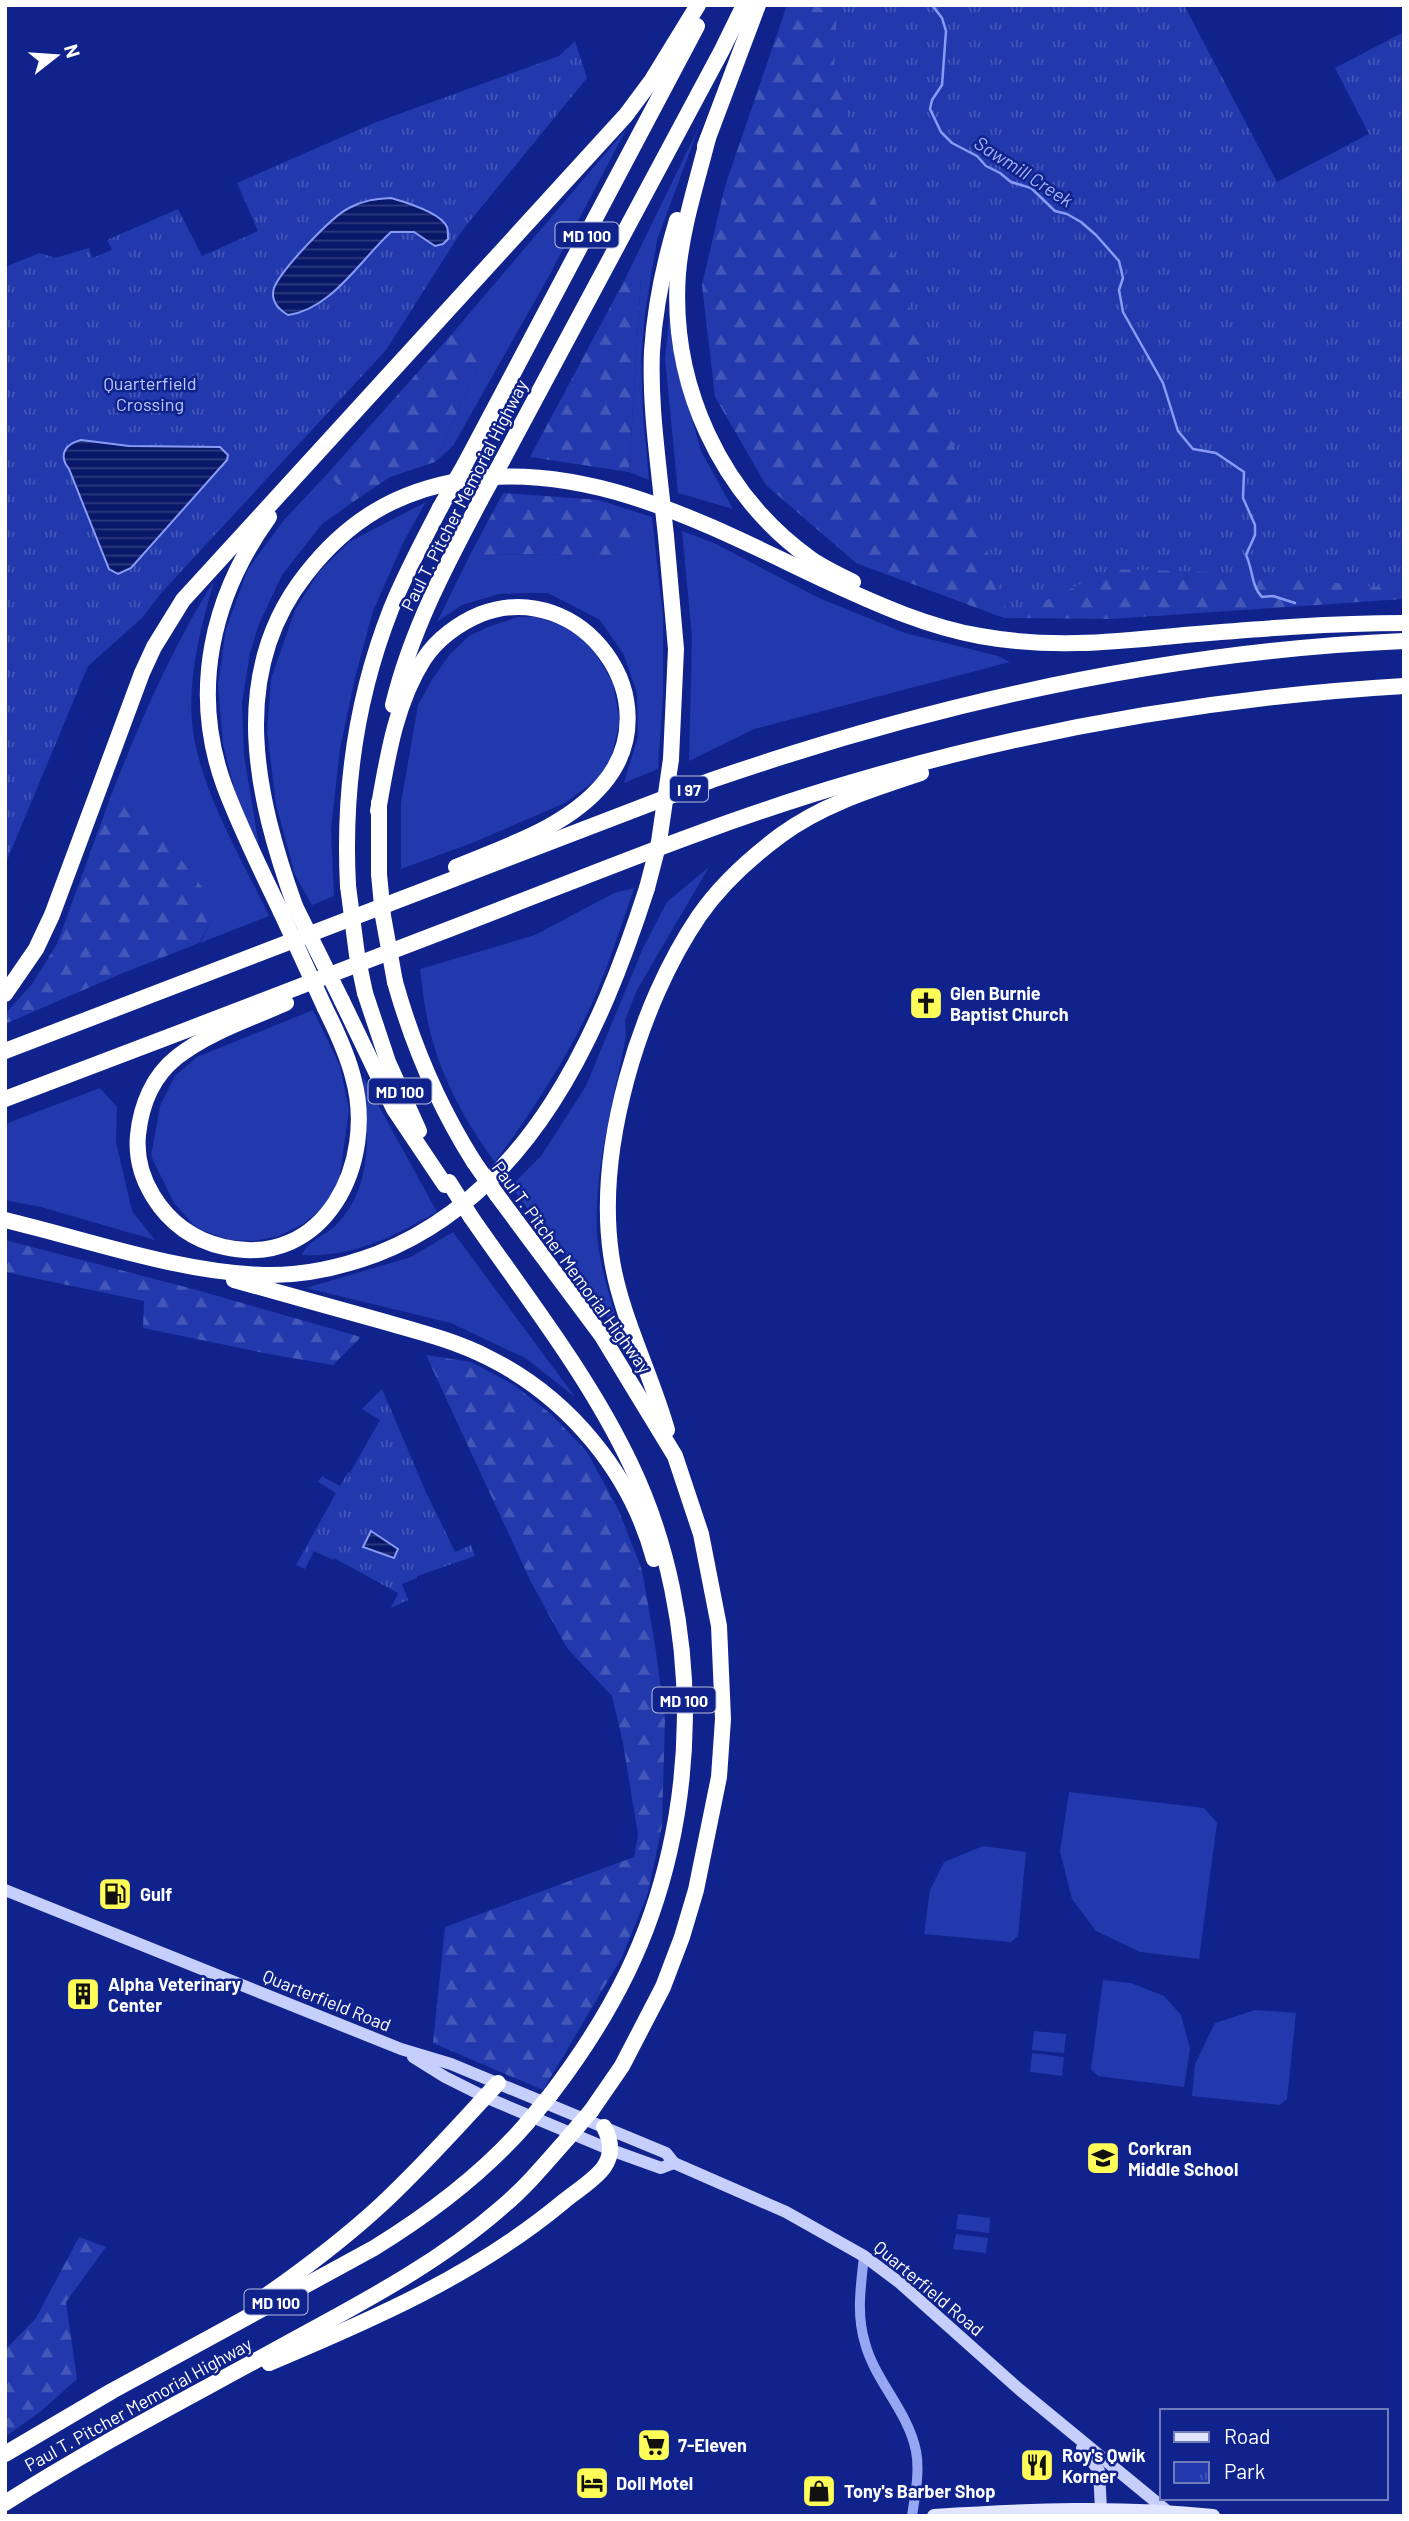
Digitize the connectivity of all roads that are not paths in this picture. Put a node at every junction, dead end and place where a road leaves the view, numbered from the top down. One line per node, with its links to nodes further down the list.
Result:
1 (698, 5): 6 (highway)
2 (707, 5): 19 (highway, Paul T. Pitcher Memorial Highway / MD 100, bridge)
3 (744, 5): 12 (highway, Paul T. Pitcher Memorial Highway / MD 100, bridge)
4 (758, 5): 5 (highway)
5 (708, 138): 8 (highway); 21 (highway, bridge)
6 (354, 416): 13 (highway); 16 (highway)
7 (1404, 623): 8 (highway)
8 (935, 626): 13 (highway)
9 (1404, 641): 15 (highway, I 97)
10 (1404, 686): 11 (highway)
11 (1032, 736): 14 (highway); 22 (highway)
12 (378, 811): 15 (highway); 22 (highway, Paul T. Pitcher Memorial Highway / MD 100, bridge)
13 (288, 909): 14 (highway, bridge); 19 (highway, bridge)
14 (474, 920): 18 (highway)
15 (212, 972): 17 (highway, I 97)
16 (5, 995)
17 (5, 1051)
18 (5, 1099)
19 (447, 1183): 23 (highway, Paul T. Pitcher Memorial Highway / MD 100, bridge)
20 (5, 1220): 21 (highway)
21 (161, 1259): 23 (highway)
22 (675, 1456): 33 (highway, Paul T. Pitcher Memorial Highway / MD 100, bridge)
23 (681, 1774): 32 (highway, Paul T. Pitcher Memorial Highway / MD 100, bridge)
24 (5, 1890): 25 (main road, Quarterfield Road)
25 (401, 2049): 26 (main road, Quarterfield Road); 27 (main road, Quarterfield Road)
26 (498, 2083): 27 (highway); 28 (main road, Quarterfield Road)
27 (485, 2097): 29 (main road, Quarterfield Road); 32 (highway)
28 (604, 2127): 29 (highway); 30 (main road, Quarterfield Road)
29 (611, 2150): 30 (main road, Quarterfield Road); 33 (highway)
30 (674, 2163): 31 (main road, Quarterfield Road)
31 (864, 2256): 34 (main road, Quarterfield Road); 39 (street)
32 (112, 2391): 35 (highway, Paul T. Pitcher Memorial Highway / MD 100)
33 (190, 2397): 36 (highway, Paul T. Pitcher Memorial Highway / MD 100)
34 (1069, 2431): 37 (main road, Quarterfield Road); 38 (main road, Quarterfield Road)
35 (5, 2454)
36 (5, 2503)
37 (1101, 2510): 38 (main road); 40 (main road)
38 (1167, 2511): 41 (main road)
39 (912, 2516)
40 (934, 2516)
41 (1213, 2516)

